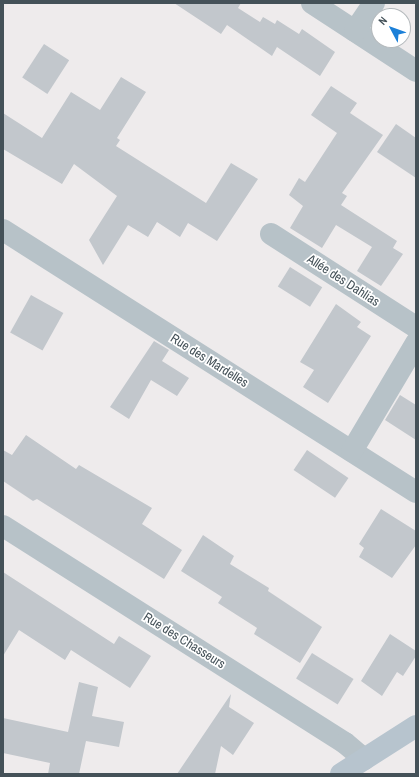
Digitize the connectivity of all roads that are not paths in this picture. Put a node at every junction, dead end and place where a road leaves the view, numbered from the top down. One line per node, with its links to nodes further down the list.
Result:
1 (312, 3): 3 (street)
2 (374, 3): 3 (street)
3 (355, 31): 4 (street)
4 (416, 71)
5 (3, 230): 9 (street, Rue des Mardelles)
6 (271, 234): 7 (street, Allée des Dahlias)
7 (416, 327)
8 (416, 343): 9 (street)
9 (352, 451): 10 (street, Rue des Mardelles)
10 (416, 492)
11 (3, 526): 13 (street, Rue des Chasseurs)
12 (416, 726): 13 (street)
13 (364, 759): 14 (street)
14 (341, 774)

